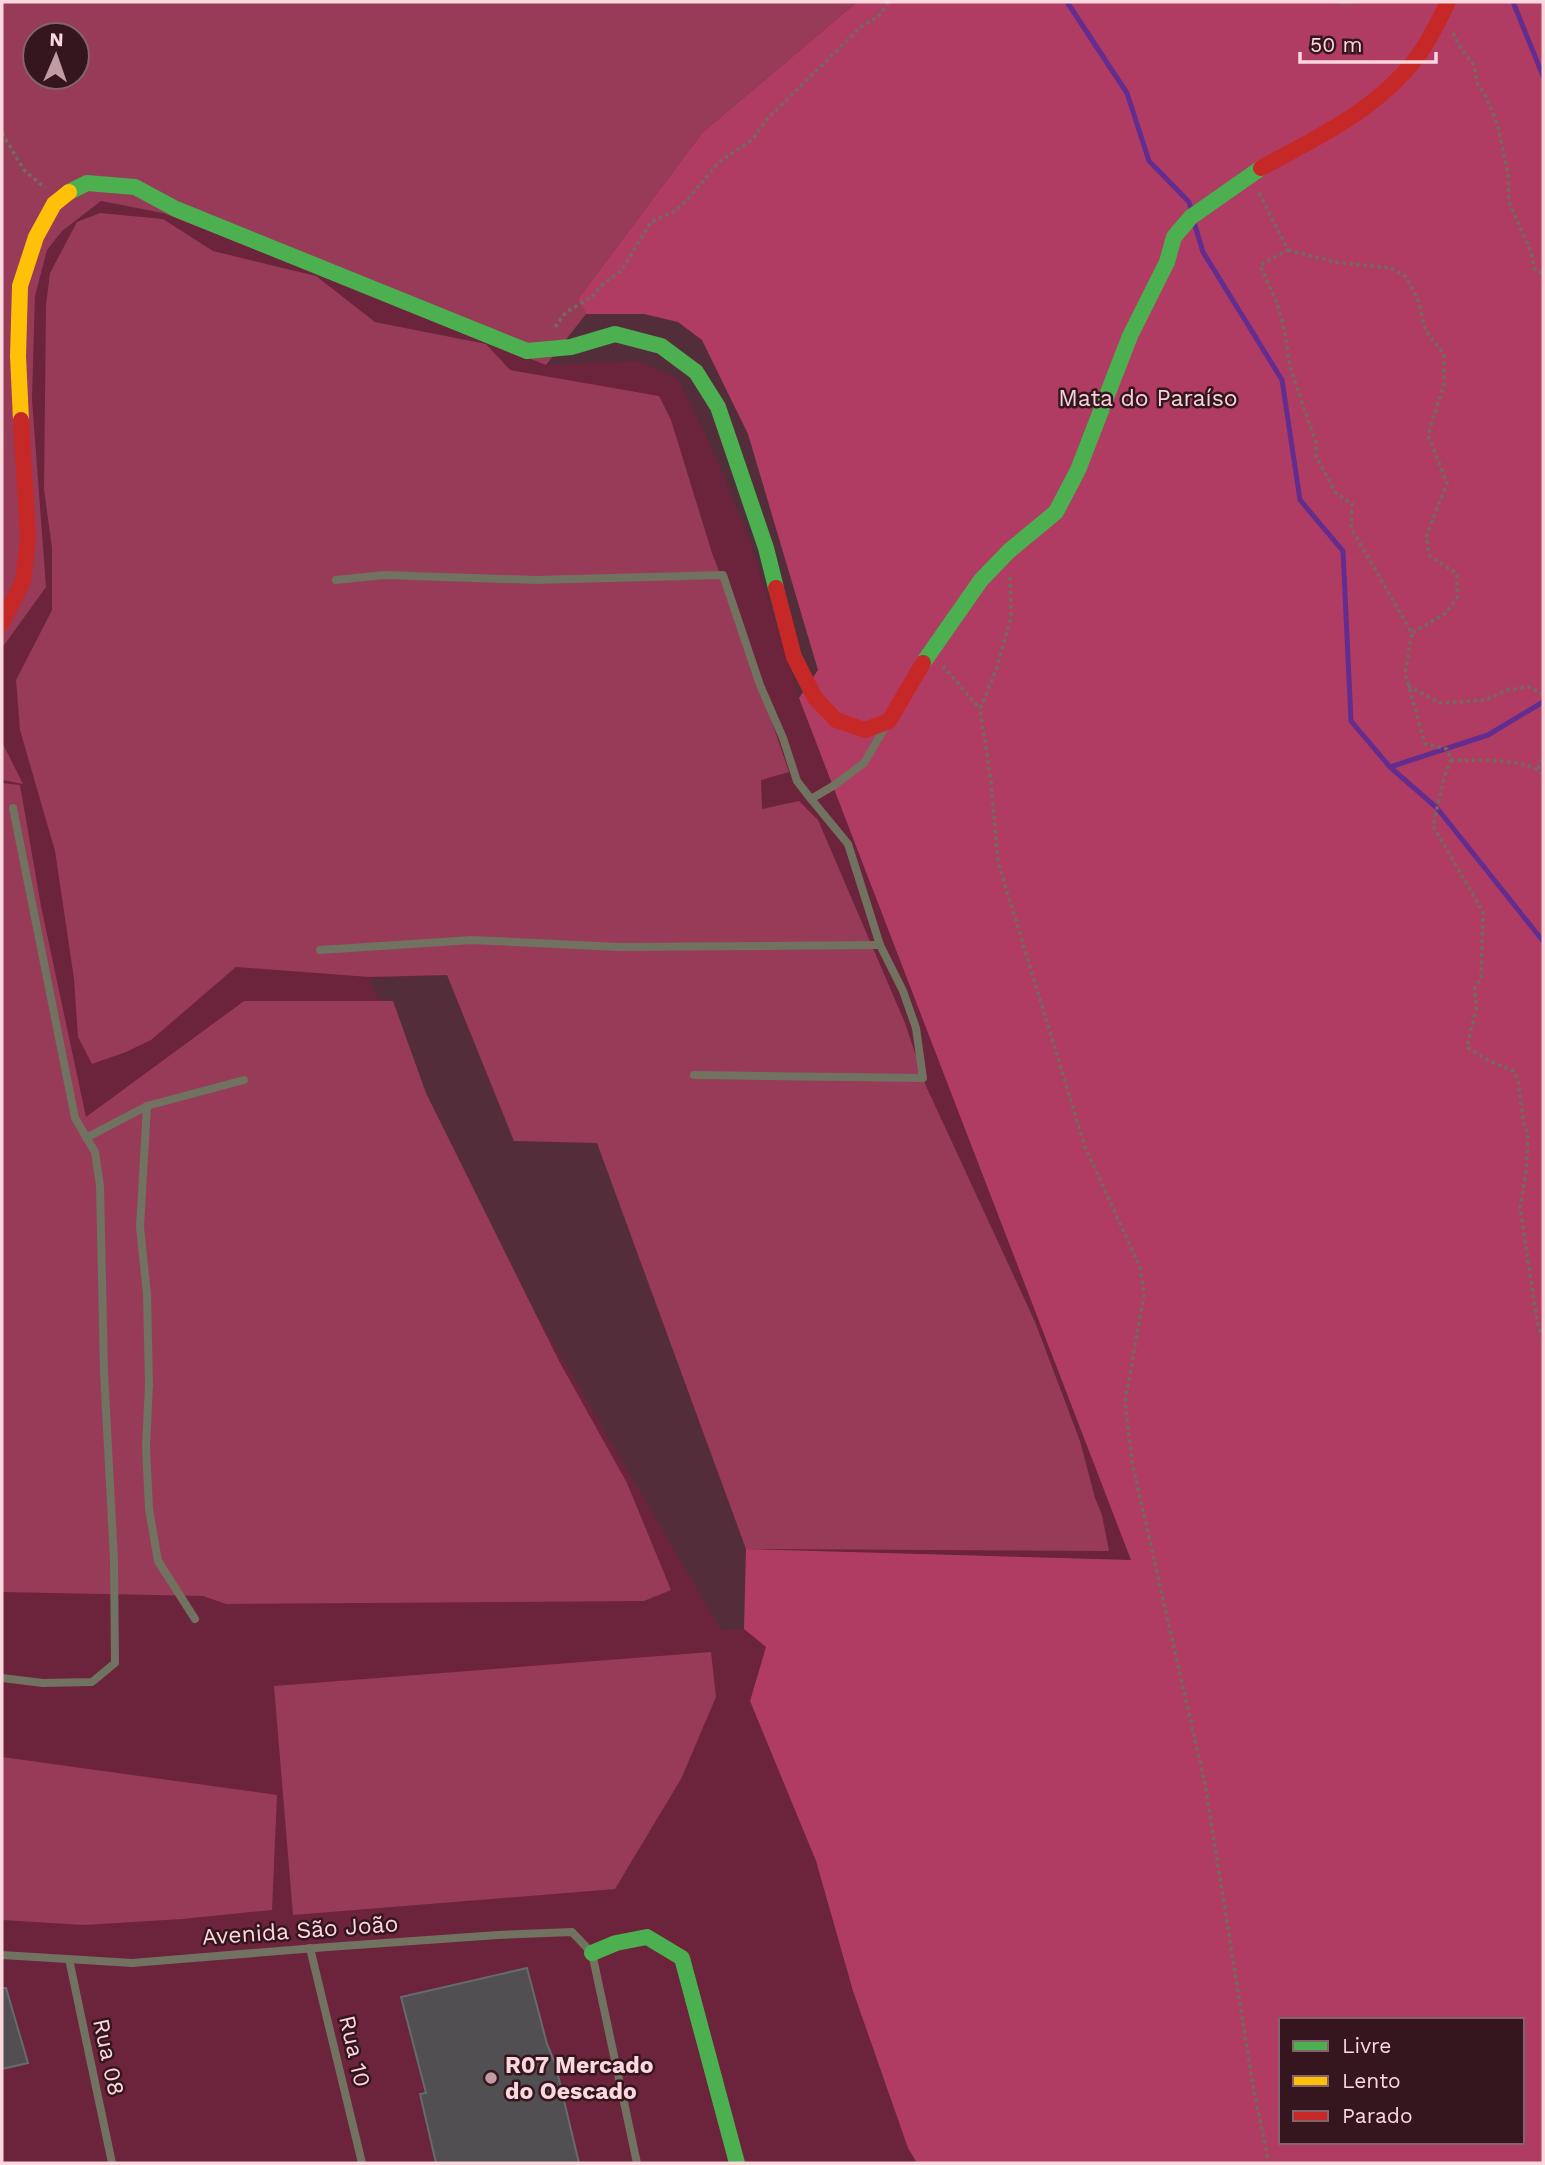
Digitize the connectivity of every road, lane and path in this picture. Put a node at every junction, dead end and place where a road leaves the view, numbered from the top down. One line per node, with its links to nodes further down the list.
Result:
1 (889, 2): 10 (path)
2 (1342, 2): 3 (path)
3 (1356, 2)
4 (1445, 8): 6 (street); 9 (path)
5 (2, 132): 7 (path)
6 (1250, 176): 8 (path); 11 (street)
7 (69, 191): 10 (street); 13 (street)
8 (1288, 250): 14 (path); 14 (path)
9 (1543, 274)
10 (547, 349): 19 (street)
11 (1009, 551): 15 (street); 18 (path)
12 (336, 580): 24 (lane)
13 (2, 623)
14 (1412, 633): 16 (path)
15 (930, 651): 18 (path); 19 (street)
16 (1408, 686): 17 (path); 21 (path)
17 (1543, 694)
18 (980, 709): 43 (path)
19 (889, 721): 24 (lane)
20 (1543, 756): 22 (path)
21 (1451, 760): 22 (path); 32 (path)
22 (1538, 769): 23 (path)
23 (1543, 774)
24 (810, 799): 26 (lane)
25 (13, 808): 31 (lane)
26 (880, 945): 27 (lane); 28 (lane)
27 (320, 950)
28 (694, 1075)
29 (244, 1080): 30 (lane)
30 (147, 1106): 31 (lane); 33 (lane)
31 (86, 1138): 34 (lane)
32 (1543, 1338)
33 (195, 1619)
34 (2, 1678)
35 (310, 1948): 36 (lane, Avenida São João); 38 (lane, Avenida São João); 40 (lane, Rua 10)
36 (592, 1953): 41 (lane); 42 (street)
37 (2, 1955): 38 (lane, Avenida São João)
38 (69, 1959): 39 (lane, Rua 08)
39 (112, 2163)
40 (362, 2163)
41 (637, 2163)
42 (737, 2163)
43 (1269, 2163)

